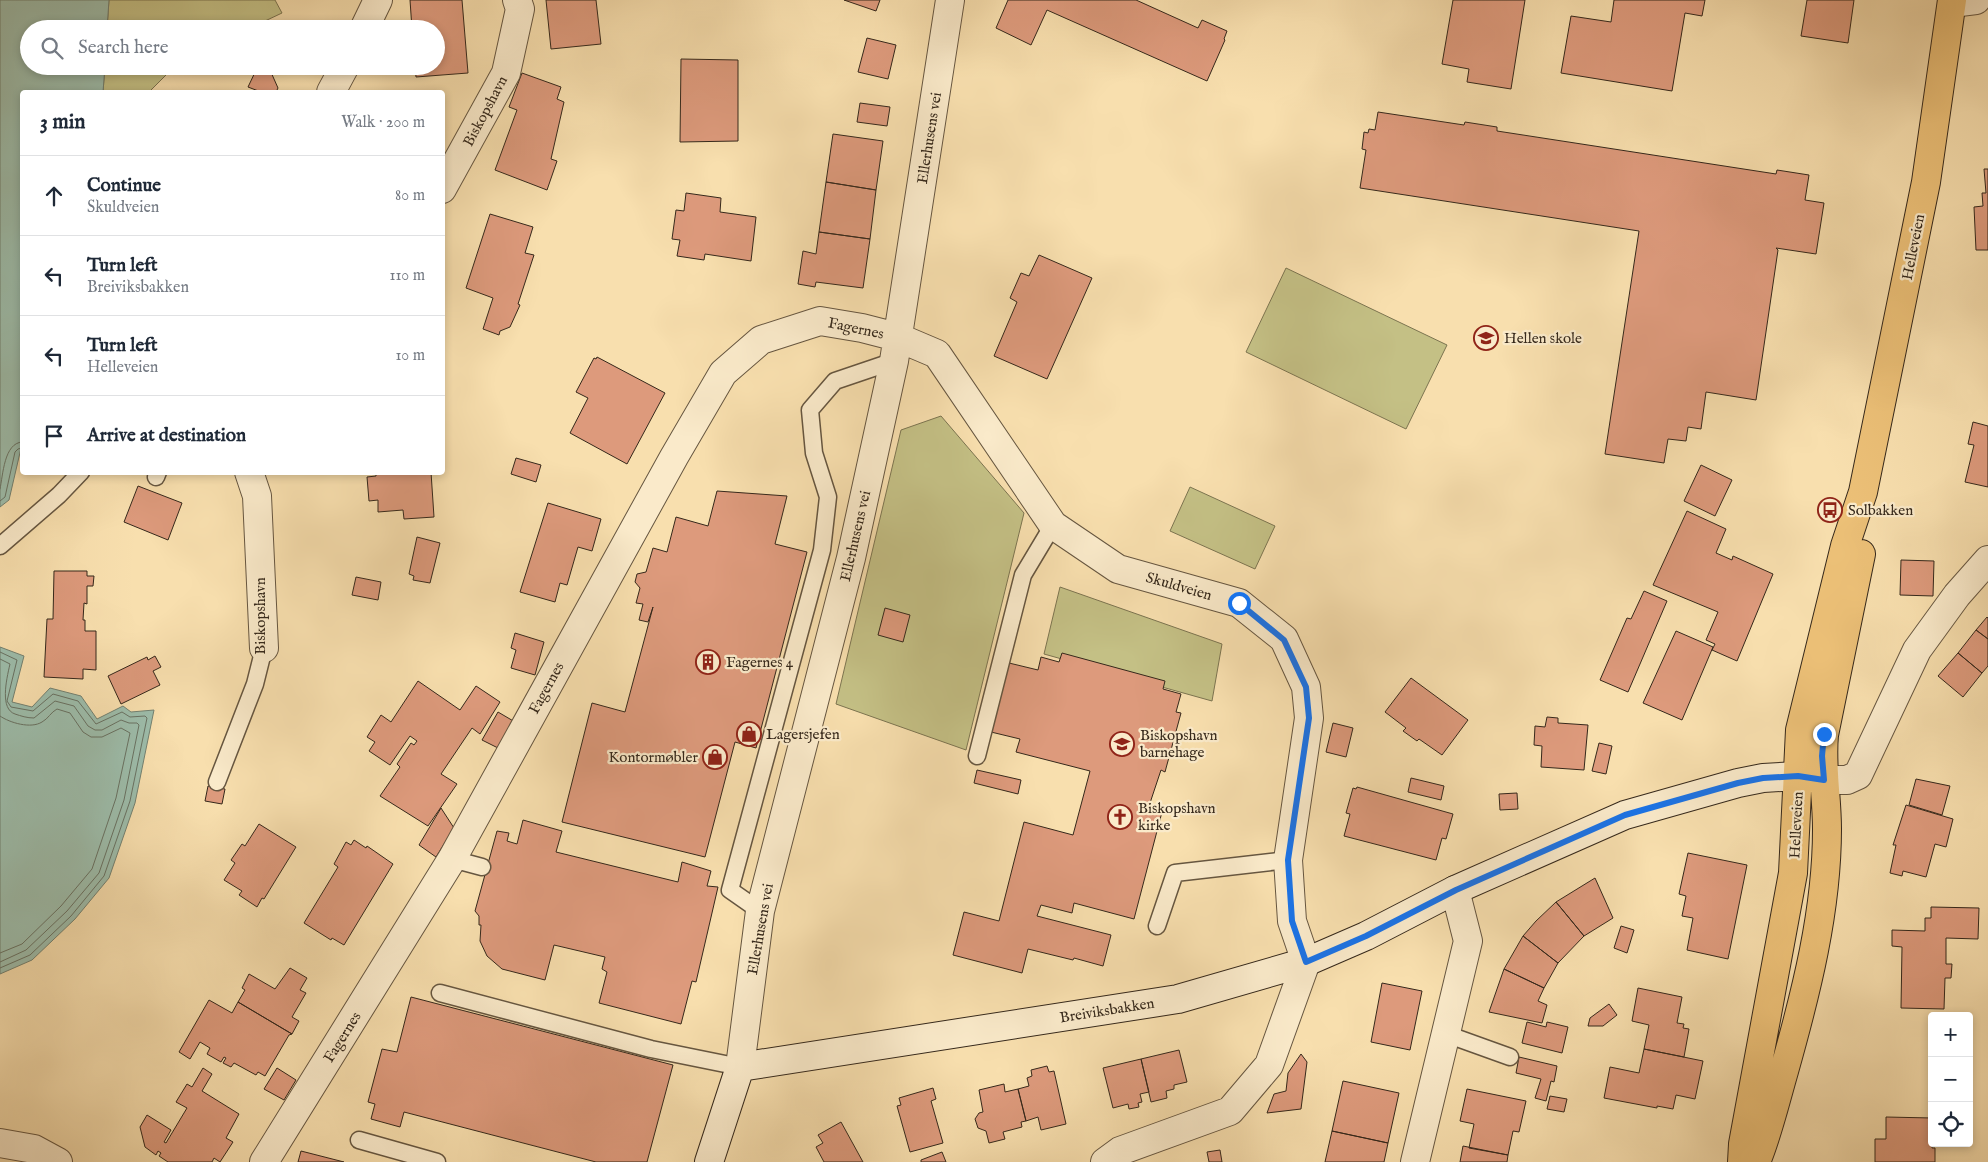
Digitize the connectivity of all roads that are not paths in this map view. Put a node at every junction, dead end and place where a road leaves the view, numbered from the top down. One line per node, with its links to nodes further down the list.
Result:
1 (378, 0): 5 (street)
2 (517, 0): 8 (street, Biskopshavn)
3 (950, 0): 9 (street, Ellerhusens vei)
4 (1960, 1): 17 (main road, Helleveien)
5 (368, 20)
6 (340, 75): 7 (street)
7 (332, 90)
8 (445, 184)
9 (895, 349): 12 (street, Skuldveien); 19 (street, Fagernes); 23 (street, Ellerhusens vei); 23 (lane)
10 (78, 475): 13 (lane)
11 (249, 475): 15 (street, Biskopshavn)
12 (1053, 525): 16 (lane); 20 (street, Skuldveien)
13 (0, 546)
14 (1988, 560): 17 (street)
15 (264, 648): 18 (lane, Biskopshavn)
16 (977, 756)
17 (1811, 778): 22 (street, Breiviksbakken); 38 (main road, Helleveien); 39 (main road, Helleveien)
18 (217, 782)
19 (452, 859): 21 (lane); 33 (street, Fagernes)
20 (1288, 860): 24 (lane); 25 (street, Skuldveien)
21 (482, 868)
22 (1456, 890): 25 (street, Breiviksbakken); 27 (street)
23 (760, 911): 29 (street, Ellerhusens vei)
24 (1157, 926)
25 (1306, 962): 29 (street, Breiviksbakken); 36 (street)
26 (440, 993): 29 (lane)
27 (1446, 1034): 28 (lane); 37 (street)
28 (1510, 1057)
29 (740, 1067): 35 (street, Ellerhusens vei)
30 (358, 1140): 34 (lane)
31 (0, 1143): 32 (street)
32 (58, 1162)
33 (264, 1162)
34 (437, 1162)
35 (709, 1162)
36 (1105, 1162)
37 (1415, 1162)
38 (1742, 1162)
39 (1756, 1162)

